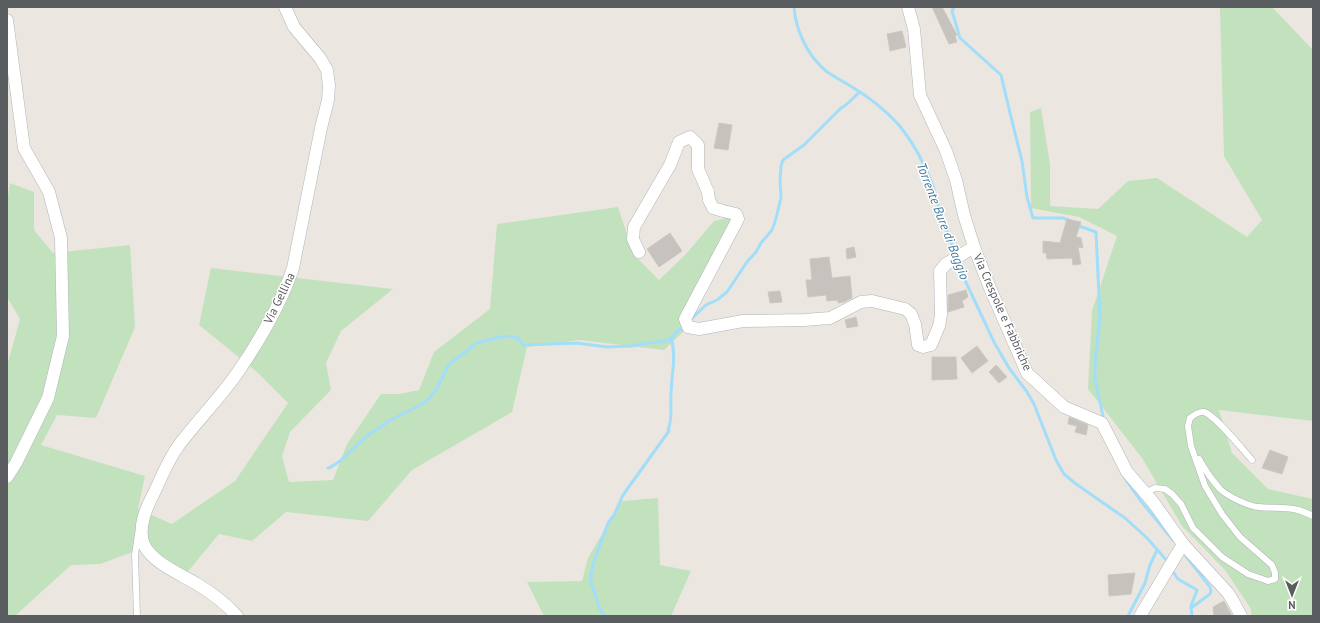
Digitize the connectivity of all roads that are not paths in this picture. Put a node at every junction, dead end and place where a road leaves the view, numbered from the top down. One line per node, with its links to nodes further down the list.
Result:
1 (285, 7): 11 (street, Via Gellina)
2 (908, 7): 4 (street, Via Crespole e Fabbriche)
3 (7, 20): 8 (street)
4 (971, 249): 5 (street); 9 (street, Via Crespole e Fabbriche)
5 (640, 252)
6 (1191, 446): 7 (lane); 9 (lane); 10 (lane)
7 (1252, 460)
8 (7, 477)
9 (1145, 493): 12 (street, Via Crespole e Fabbriche)
10 (1313, 516)
11 (142, 528): 13 (lane); 14 (street, Via Gellina)
12 (1180, 548): 15 (street); 16 (street, Via Crespole e Fabbriche)
13 (138, 616)
14 (237, 616)
15 (1140, 616)
16 (1241, 616)

